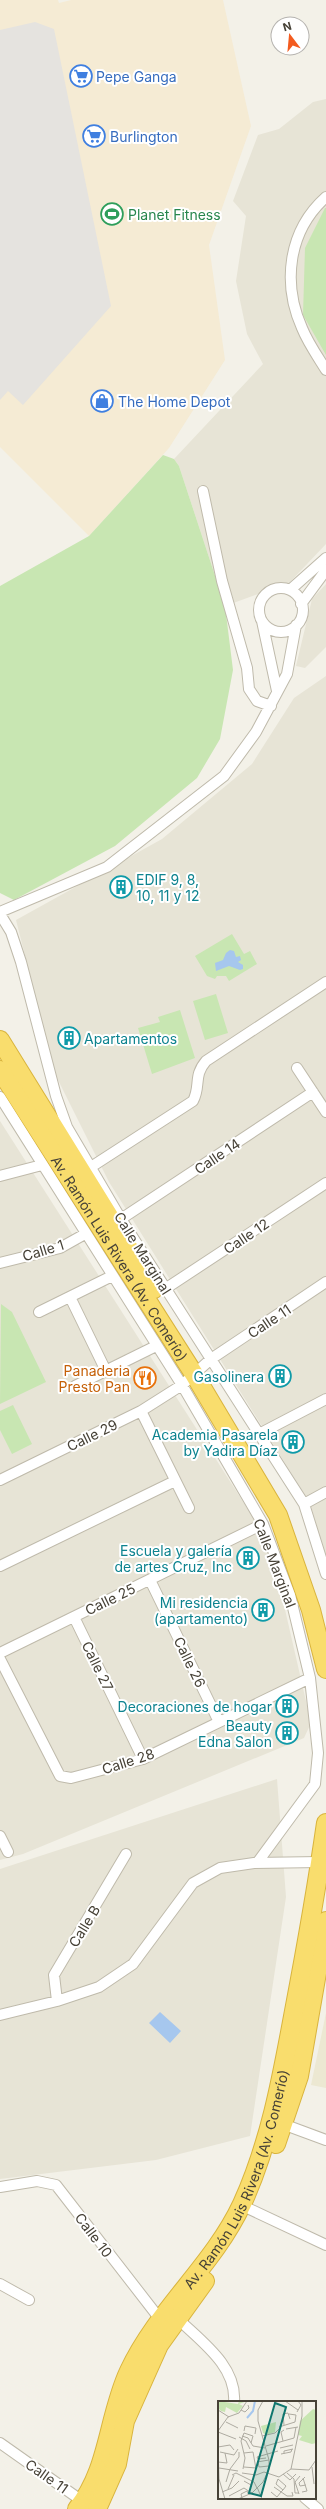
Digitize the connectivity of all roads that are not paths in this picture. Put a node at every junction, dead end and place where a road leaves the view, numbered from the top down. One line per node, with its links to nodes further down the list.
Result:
1 (326, 197): 2 (street)
2 (326, 370)
3 (203, 491): 11 (street)
4 (326, 558): 6 (street)
5 (326, 570): 7 (street)
6 (290, 590): 7 (street); 8 (street)
7 (301, 604): 9 (street)
8 (261, 620): 9 (street); 10 (street)
9 (296, 625): 10 (street)
10 (277, 691): 11 (street)
11 (271, 706): 12 (street)
12 (0, 913): 21 (street, Calle Marginal)
13 (326, 982): 21 (street)
14 (0, 1040): 34 (highway, Av. Ramón Luis Rivera (Av. Comerío))
15 (297, 1068): 17 (street)
16 (0, 1070): 34 (highway, Av. Ramón Luis Rivera (Av. Comerío))
17 (313, 1092): 19 (street); 24 (street, Calle 14)
18 (0, 1097): 20 (street, Calle Marginal)
19 (326, 1112)
20 (42, 1165): 22 (street); 25 (street, Calle Marginal)
21 (91, 1167): 24 (street, Calle Marginal)
22 (0, 1176)
23 (326, 1183): 29 (street, Calle 12)
24 (121, 1219): 29 (street, Calle Marginal)
25 (85, 1234): 26 (street, Calle 1); 27 (street, Calle Marginal)
26 (0, 1263)
27 (112, 1276): 30 (street); 32 (street, Calle Marginal)
28 (326, 1282): 34 (street, Calle 11)
29 (165, 1289): 34 (street, Calle Marginal)
30 (70, 1297): 31 (street); 33 (street)
31 (39, 1312)
32 (156, 1346): 33 (street); 34 (street, Calle Marginal)
33 (106, 1371): 35 (street)
34 (197, 1371): 37 (street, Calle 29); 38 (street, Calle Marginal); 44 (street, Calle Marginal); 49 (highway, Av. Ramón Luis Rivera (Av. Comerío)); 52 (highway, Av. Ramón Luis Rivera (Av. Comerío))
35 (75, 1386)
36 (326, 1399): 38 (street)
37 (141, 1411): 39 (street, Calle 29); 40 (street)
38 (259, 1434): 42 (street, Calle Marginal)
39 (0, 1480)
40 (176, 1481): 43 (street); 45 (street)
41 (326, 1492): 42 (street)
42 (304, 1504): 46 (street, Calle Marginal)
43 (189, 1508)
44 (263, 1524): 47 (street, Calle 25); 53 (street, Calle Marginal)
45 (0, 1566)
46 (326, 1574)
47 (150, 1580): 48 (street, Calle 25); 54 (street, Calle 26)
48 (74, 1617): 50 (street, Calle 25); 55 (street, Calle 27)
49 (326, 1617)
50 (0, 1653)
51 (0, 1659): 55 (street, Calle 28)
52 (326, 1669)
53 (310, 1678): 54 (street, Calle 28); 61 (street, Calle Marginal)
54 (219, 1722): 55 (street, Calle 28)
55 (143, 1759)
56 (326, 1823): 60 (highway, Av. Ramón Luis Rivera (Av. Comerío))
57 (0, 1836): 58 (street)
58 (8, 1852)
59 (126, 1854): 63 (street, Calle B)
60 (320, 1862): 61 (street); 65 (highway, Av. Ramón Luis Rivera (Av. Comerío))
61 (257, 1863): 63 (street)
62 (326, 1921): 65 (highway, Av. Ramón Luis Rivera (Av. Comerío))
63 (57, 2001): 64 (street)
64 (0, 2015)
65 (278, 2122): 66 (street); 68 (highway, Av. Ramón Luis Rivera (Av. Comerío))
66 (326, 2140)
67 (0, 2187): 72 (street, Calle 10)
68 (246, 2207): 69 (street); 72 (highway, Av. Ramón Luis Rivera (Av. Comerío))
69 (326, 2245)
70 (0, 2284): 71 (street)
71 (29, 2300)
72 (169, 2319): 73 (street, Calle 10); 76 (highway, Av. Ramón Luis Rivera (Av. Comerío))
73 (234, 2401)
74 (0, 2443): 76 (street, Calle 11)
75 (305, 2499): 77 (street)
76 (88, 2507)
77 (318, 2509)

